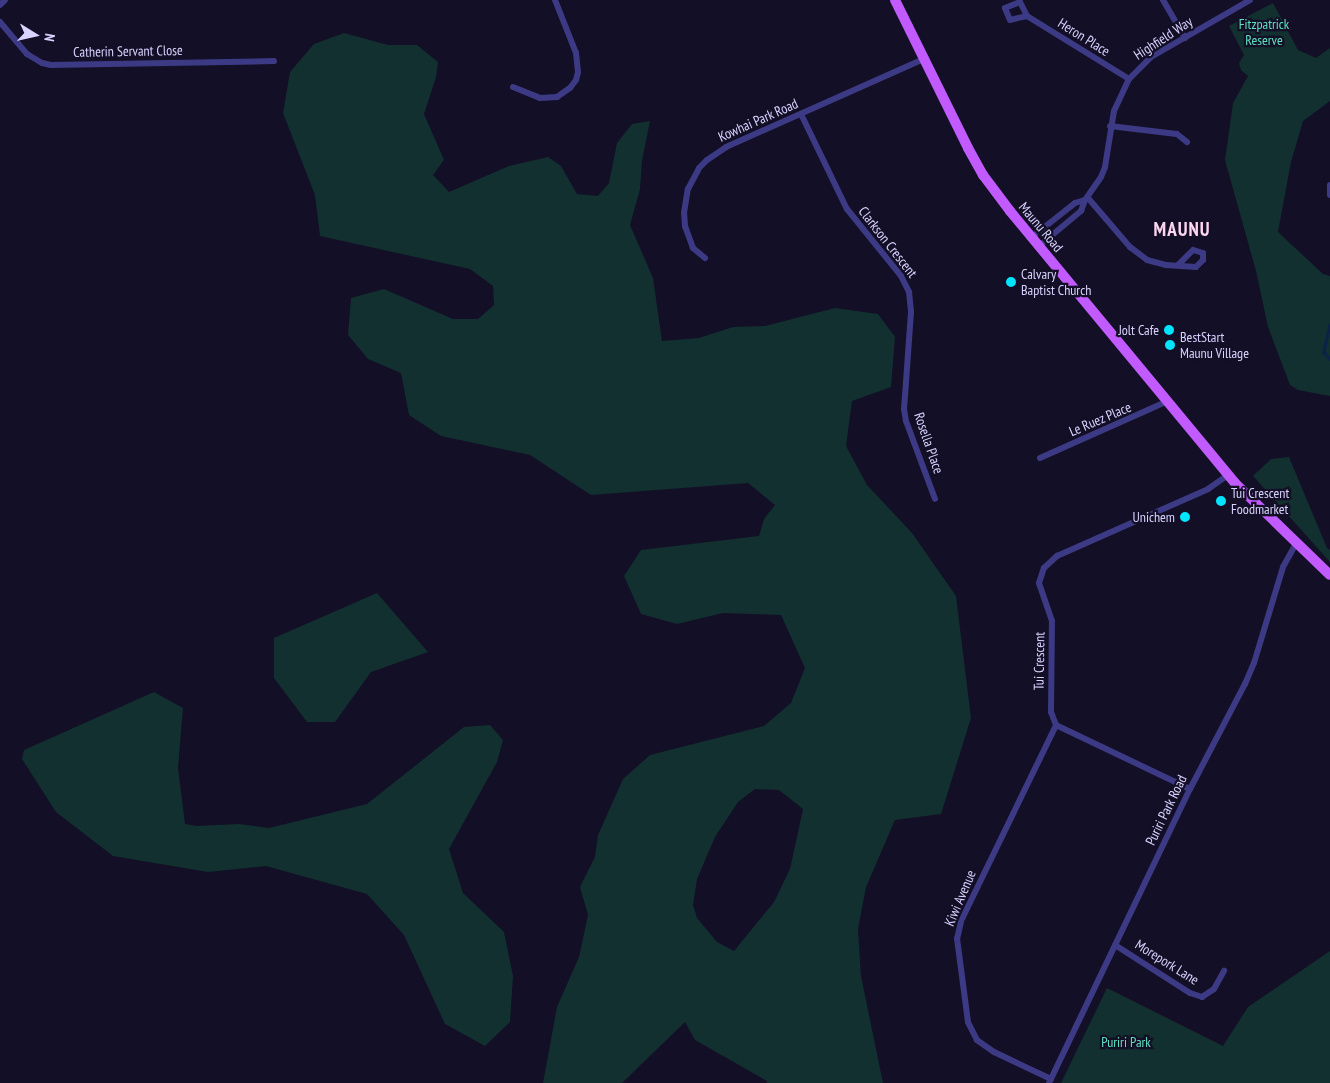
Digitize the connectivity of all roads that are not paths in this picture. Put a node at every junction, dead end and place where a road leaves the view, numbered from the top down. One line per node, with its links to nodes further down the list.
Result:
1 (5, 0): 6 (street)
2 (555, 0): 13 (street)
3 (895, 0): 10 (main road, Maunu Road)
4 (1164, 0): 9 (street)
5 (1250, 0): 9 (street, Highfield Way)
6 (0, 5)
7 (1027, 16): 12 (street, Heron Place)
8 (0, 22): 11 (street, Catherin Servant Close)
9 (1185, 38): 12 (street, Highfield Way)
10 (924, 59): 14 (street, Kowhai Park Road); 20 (main road, Maunu Road)
11 (274, 62)
12 (1129, 79): 15 (street, Highfield Way)
13 (513, 87)
14 (800, 114): 22 (street, Kowhai Park Road); 24 (street, Clarkson Crescent)
15 (1110, 126): 16 (street); 19 (street, Highfield Way)
16 (1187, 142)
17 (1330, 185): 18 (street)
18 (1330, 195)
19 (1086, 199): 20 (street); 21 (street, Highfield Way); 23 (street)
20 (1032, 237): 21 (main road, Maunu Road)
21 (1039, 246): 25 (main road, Maunu Road)
22 (705, 258)
23 (1178, 265)
24 (905, 395): 28 (street, Rosella Place)
25 (1168, 401): 26 (street, Le Ruez Place); 27 (main road, Maunu Road)
26 (1040, 458)
27 (1228, 475): 29 (main road, Maunu Road); 31 (street, Tui Crescent)
28 (935, 499)
29 (1296, 544): 30 (main road, Maunu Road); 32 (street, Puriri Park Road)
30 (1330, 575)
31 (1056, 725): 32 (street); 35 (street, Kiwi Avenue)
32 (1190, 789): 33 (street, Puriri Park Road)
33 (1115, 945): 34 (street, Morepork Lane); 35 (street, Puriri Park Road)
34 (1224, 971)
35 (1050, 1081)

